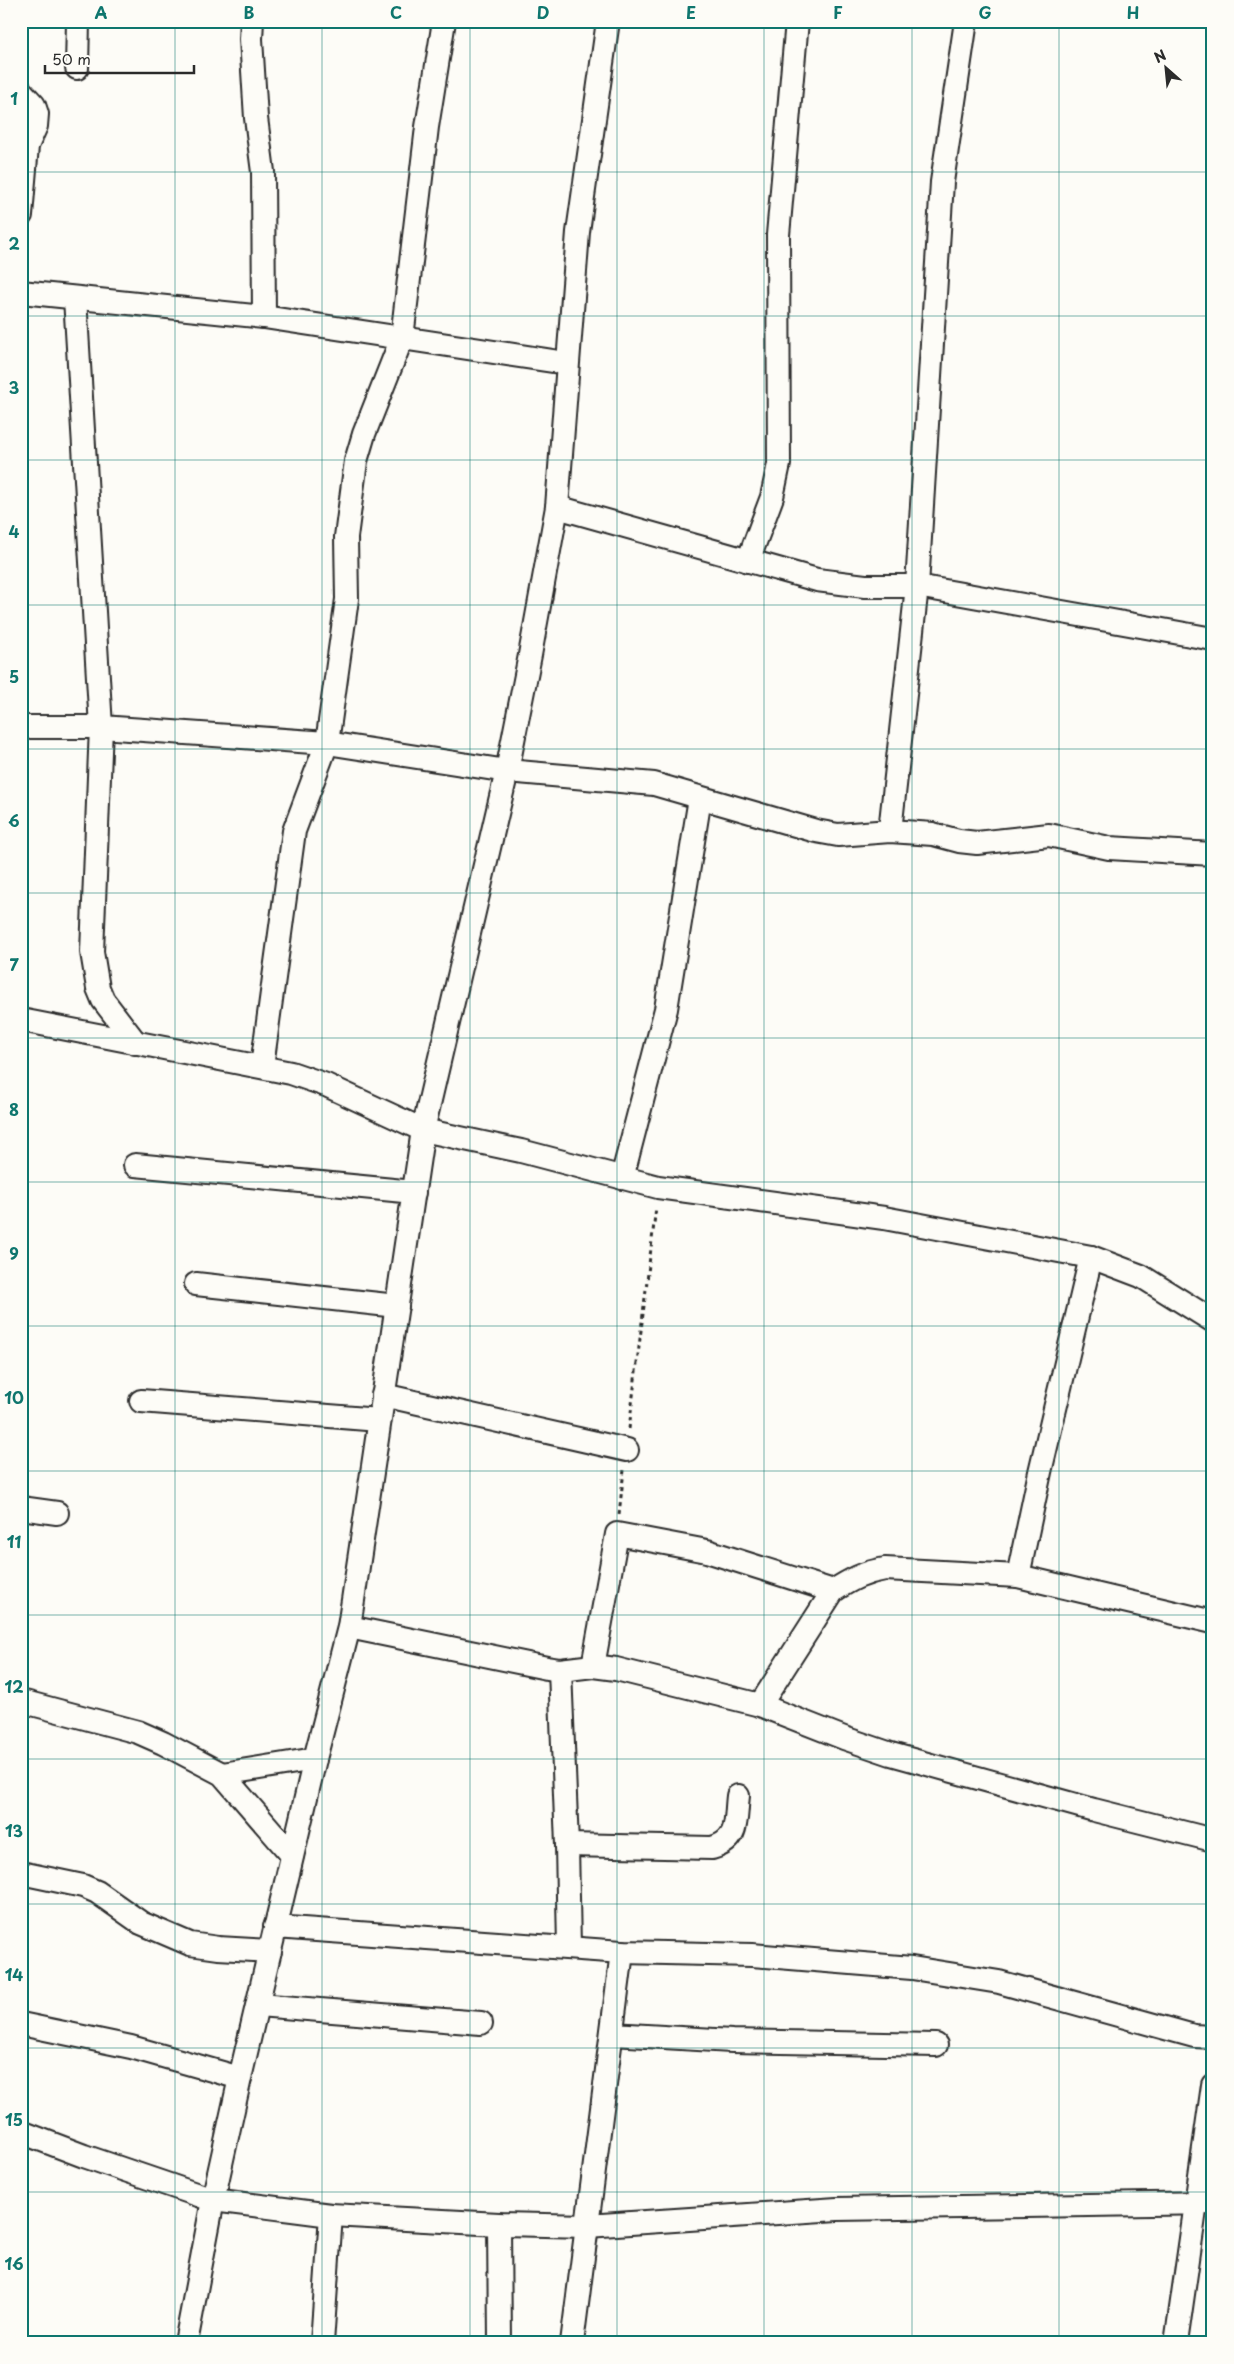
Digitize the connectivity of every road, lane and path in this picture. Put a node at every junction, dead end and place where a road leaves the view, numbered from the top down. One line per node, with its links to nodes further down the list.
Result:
1 (78, 21): 7 (street)
2 (252, 21): 12 (street)
3 (444, 21): 13 (street)
4 (608, 21): 14 (street)
5 (797, 21): 16 (street)
6 (966, 21): 17 (street)
7 (77, 68)
8 (21, 91): 9 (street)
9 (21, 215)
10 (21, 292): 11 (street)
11 (75, 298): 12 (street); 19 (street)
12 (264, 317): 13 (street)
13 (402, 338): 14 (street); 21 (street)
14 (566, 363): 15 (street)
15 (557, 507): 16 (street); 22 (street)
16 (748, 561): 17 (street)
17 (917, 586): 18 (street); 24 (street)
18 (1213, 639)
19 (101, 726): 20 (street); 21 (street); 27 (street)
20 (21, 727)
21 (326, 743): 22 (street); 28 (street)
22 (507, 770): 23 (street); 29 (street)
23 (700, 798): 24 (street); 31 (street)
24 (890, 831): 25 (street)
25 (1213, 854)
26 (21, 1020): 27 (street)
27 (136, 1043): 28 (street)
28 (262, 1066): 29 (street)
29 (423, 1130): 31 (street); 33 (street)
30 (135, 1165): 33 (street)
31 (622, 1178): 32 (street)
32 (658, 1186): 34 (street); 41 (path)
33 (414, 1192): 36 (street)
34 (1091, 1257): 37 (street); 45 (street)
35 (196, 1284): 36 (street)
36 (396, 1306): 38 (street)
37 (1213, 1321)
38 (383, 1395): 40 (street); 41 (street)
39 (141, 1401): 40 (street)
40 (379, 1420): 48 (street)
41 (627, 1450): 44 (path)
42 (21, 1508): 43 (street)
43 (56, 1513)
44 (617, 1534): 46 (street); 49 (street)
45 (1018, 1576): 46 (street); 47 (street)
46 (832, 1591): 52 (street)
47 (1213, 1622)
48 (349, 1627): 50 (street); 53 (street)
49 (593, 1666): 50 (street); 52 (street)
50 (560, 1670): 57 (street)
51 (21, 1702): 54 (street)
52 (760, 1705): 56 (street)
53 (315, 1759): 54 (street); 58 (street)
54 (222, 1774): 58 (street)
55 (738, 1796): 57 (street)
56 (1213, 1840)
57 (568, 1845): 61 (street)
58 (292, 1854): 60 (street)
59 (21, 1873): 62 (street)
60 (275, 1927): 61 (street); 62 (street)
61 (569, 1948): 63 (street)
62 (270, 1951): 64 (street)
63 (622, 1952): 67 (street); 68 (street)
64 (258, 2006): 65 (street); 70 (street)
65 (481, 2023)
66 (21, 2024): 70 (street)
67 (612, 2034): 69 (street); 77 (street)
68 (1213, 2037)
69 (936, 2045)
70 (240, 2078): 73 (street)
71 (1213, 2085): 74 (street)
72 (21, 2132): 73 (street)
73 (213, 2200): 75 (street); 78 (street)
74 (1204, 2204): 77 (street); 82 (street)
75 (331, 2214): 76 (street); 79 (street)
76 (499, 2224): 77 (street); 80 (street)
77 (587, 2226): 81 (street)
78 (186, 2343)
79 (322, 2343)
80 (500, 2343)
81 (572, 2343)
82 (1176, 2343)

